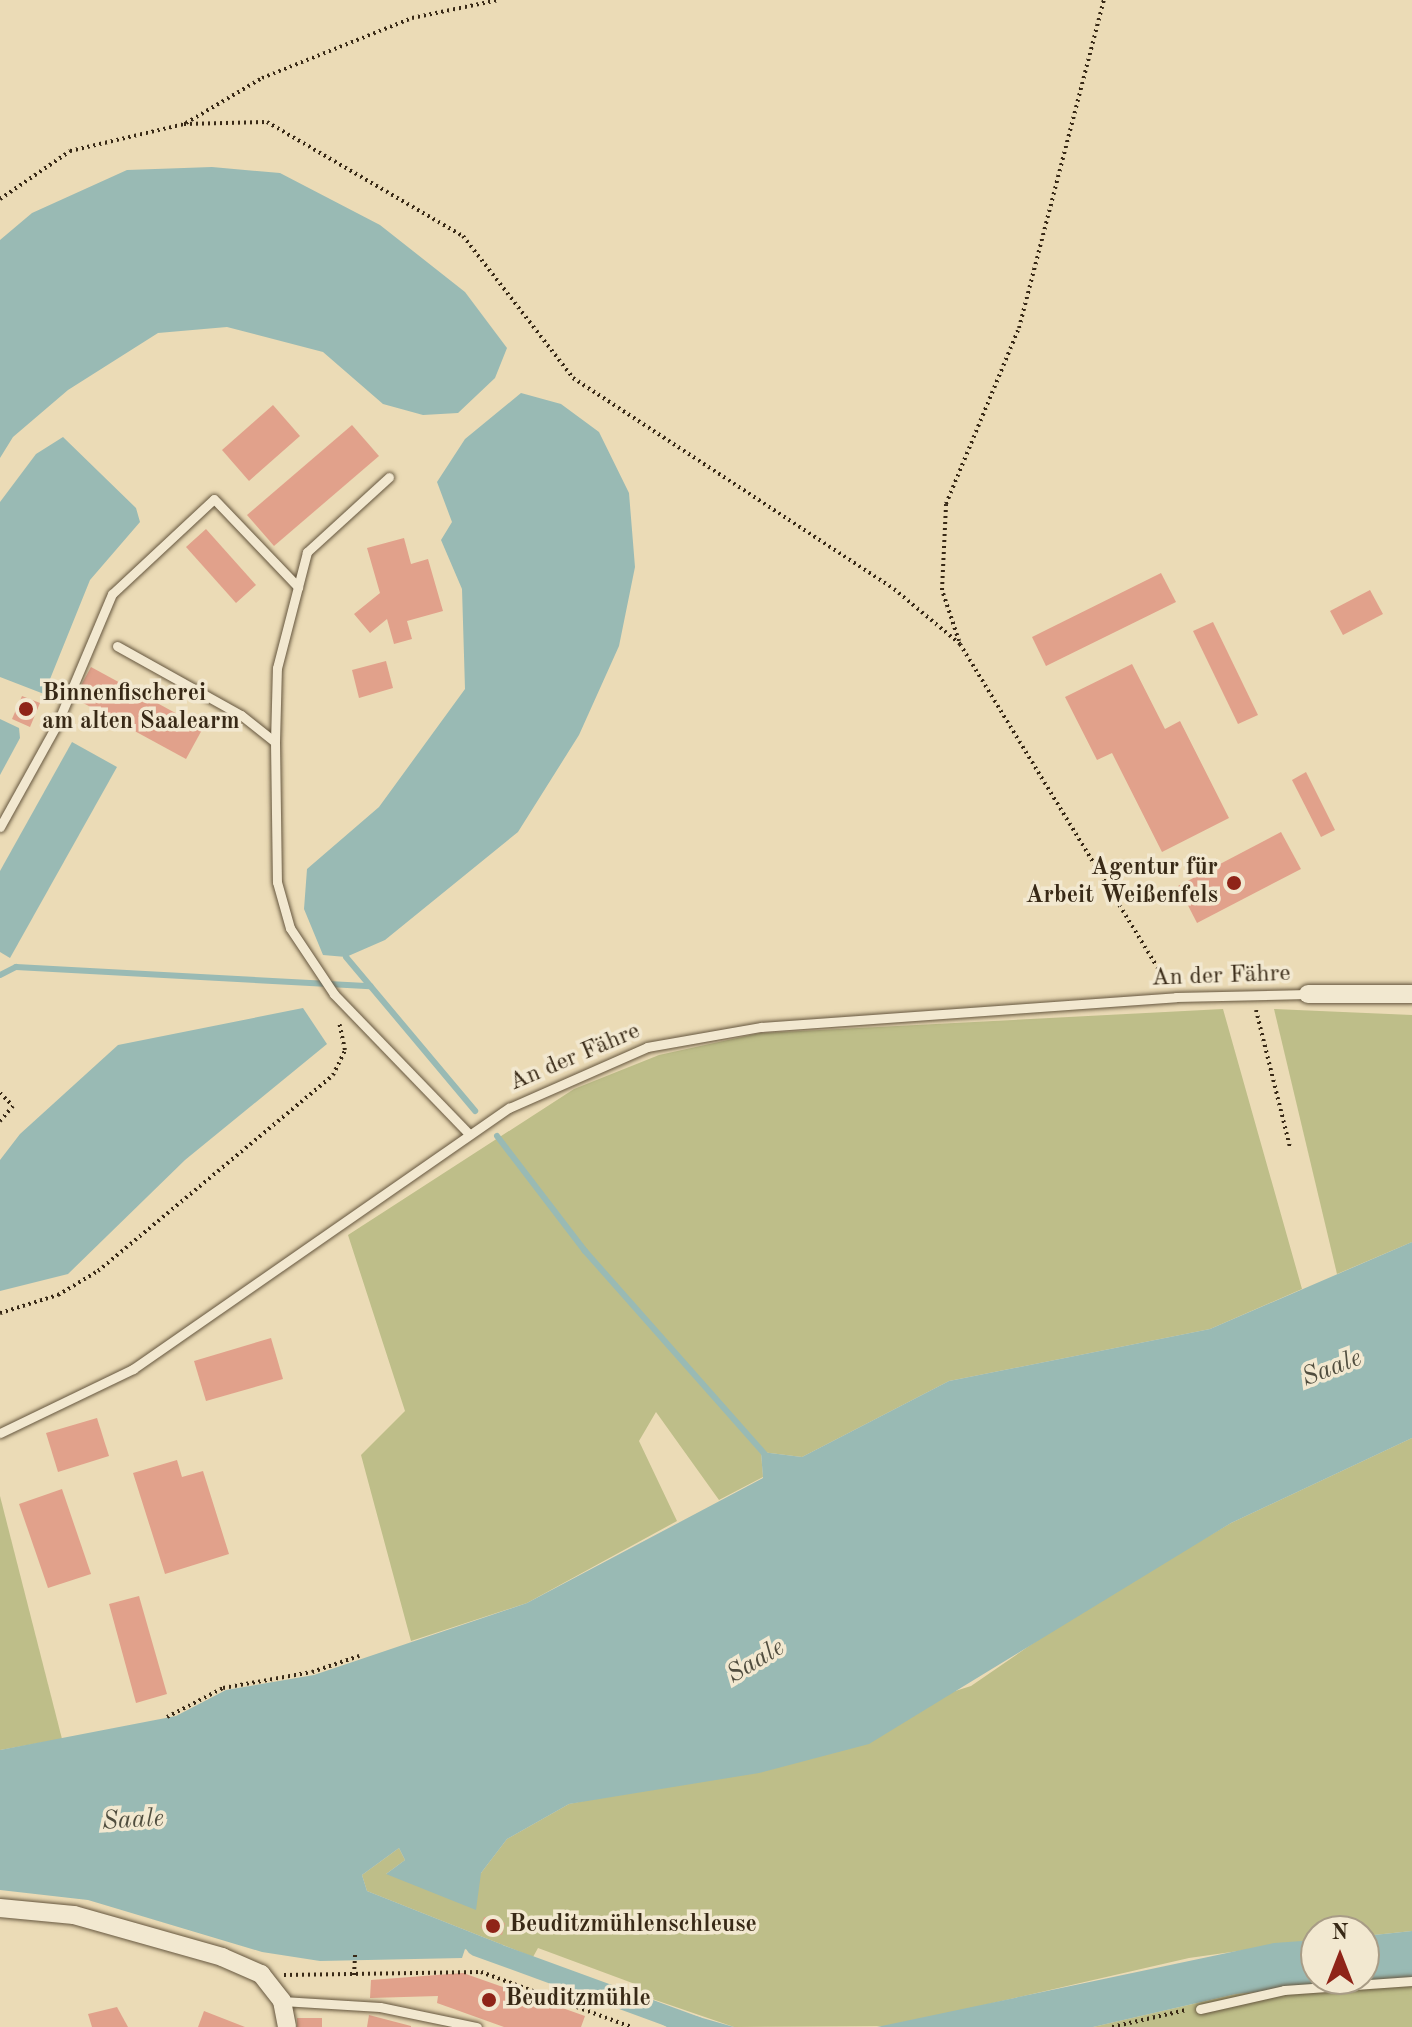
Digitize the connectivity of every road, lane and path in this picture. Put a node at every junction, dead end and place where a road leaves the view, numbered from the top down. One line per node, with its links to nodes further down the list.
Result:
1 (498, 0): 3 (path)
2 (1104, 0): 7 (path)
3 (184, 124): 4 (path); 7 (path)
4 (0, 199)
5 (389, 477): 6 (lane)
6 (298, 587): 9 (lane); 10 (lane)
7 (960, 644): 15 (path)
8 (117, 646): 9 (lane)
9 (275, 742): 11 (lane)
10 (0, 827)
11 (333, 993): 18 (lane); 20 (path)
12 (1308, 994): 13 (street); 14 (lane, An der Fähre)
13 (1412, 994)
14 (1253, 996): 15 (lane, An der Fähre); 19 (path)
15 (1176, 997): 18 (lane, An der Fähre)
16 (0, 1093): 17 (path)
17 (0, 1121)
18 (469, 1134): 21 (lane, An der Fähre)
19 (1290, 1147)
20 (0, 1313)
21 (0, 1433)
22 (359, 1656): 23 (path)
23 (167, 1717)
24 (0, 1908): 26 (street)
25 (355, 1954): 27 (path)
26 (261, 1974): 27 (path); 29 (street)
27 (354, 1975): 33 (path)
28 (1412, 1981): 30 (lane)
29 (282, 2001): 31 (street); 32 (lane)
30 (1200, 2009): 34 (path)
31 (287, 2027)
32 (477, 2027)
33 (631, 2027)
34 (1112, 2027)

